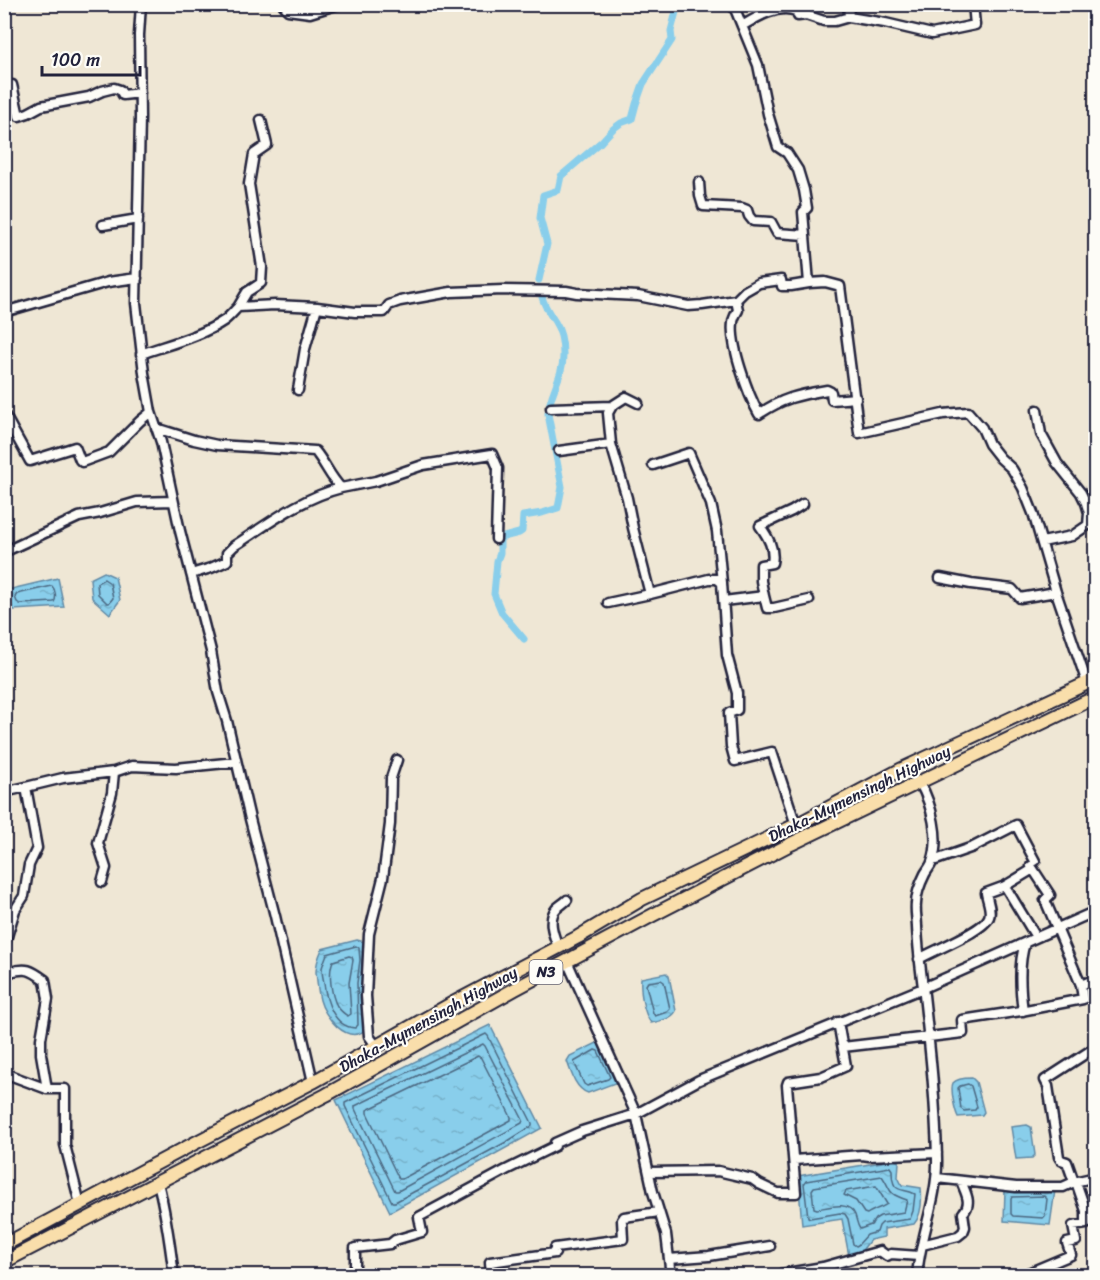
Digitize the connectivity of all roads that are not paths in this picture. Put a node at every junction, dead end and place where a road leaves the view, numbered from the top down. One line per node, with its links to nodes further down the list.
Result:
1 (141, 4): 10 (street)
2 (283, 4): 3 (street)
3 (339, 4)
4 (733, 4): 8 (street)
5 (848, 4): 7 (street)
6 (973, 4): 7 (street)
7 (849, 17): 8 (street)
8 (742, 26): 15 (street)
9 (4, 85): 10 (street)
10 (140, 93): 13 (street)
11 (261, 120): 19 (street)
12 (699, 182): 15 (street)
13 (138, 219): 14 (street); 16 (street)
14 (104, 225)
15 (805, 235): 17 (street)
16 (137, 278): 21 (street); 22 (street)
17 (809, 283): 18 (street); 24 (street)
18 (736, 300): 20 (street); 24 (street)
19 (238, 307): 20 (street); 22 (street)
20 (317, 307): 23 (street)
21 (4, 312)
22 (141, 354): 29 (street)
23 (298, 390)
24 (856, 398): 39 (street)
25 (638, 403): 26 (street)
26 (612, 406): 27 (street); 32 (street)
27 (551, 408)
28 (1037, 410): 39 (street)
29 (152, 412): 30 (street); 31 (street)
30 (4, 414)
31 (156, 428): 35 (street); 36 (street)
32 (611, 444): 33 (street); 45 (street)
33 (559, 451)
34 (653, 465): 43 (street)
35 (341, 488): 38 (street); 41 (street)
36 (173, 501): 40 (street); 41 (street)
37 (803, 504): 46 (street)
38 (496, 539)
39 (1042, 542): 44 (street)
40 (4, 552)
41 (191, 574): 53 (street)
42 (940, 578): 44 (street)
43 (722, 583): 45 (street); 48 (street)
44 (1056, 592): 50 (street)
45 (650, 594): 49 (street)
46 (764, 596): 47 (street); 48 (street)
47 (809, 600)
48 (724, 601): 58 (street)
49 (608, 603)
50 (1091, 681): 58 (highway, Dhaka-Mymensingh Highway / N3)
51 (1095, 697): 55 (highway, Dhaka-Mymensingh Highway / N3)
52 (397, 760): 79 (street)
53 (236, 762): 54 (street); 83 (street)
54 (114, 772): 56 (street); 61 (street)
55 (920, 783): 59 (street); 71 (highway, Dhaka-Mymensingh Highway / N3)
56 (26, 787): 57 (street); 68 (street)
57 (4, 792)
58 (796, 825): 69 (highway, Dhaka-Mymensingh Highway / N3)
59 (933, 861): 60 (street); 70 (street)
60 (1033, 865): 62 (street); 65 (street)
61 (102, 882)
62 (1005, 886): 66 (street); 70 (street)
63 (567, 900): 69 (street)
64 (1095, 911): 65 (street)
65 (1058, 928): 66 (street); 74 (street)
66 (1036, 938): 67 (street)
67 (1025, 942): 75 (street); 76 (street)
68 (4, 946)
69 (558, 947): 79 (highway, Dhaka-Mymensingh Highway / N3)
70 (919, 959): 75 (street)
71 (567, 961): 85 (street); 93 (highway, Dhaka-Mymensingh Highway / N3)
72 (4, 969): 84 (street)
73 (1095, 978): 74 (street)
74 (1081, 985): 76 (street)
75 (923, 988): 77 (street); 78 (street)
76 (1023, 1011): 78 (street)
77 (838, 1022): 80 (street); 85 (street)
78 (928, 1037): 80 (street); 86 (street)
79 (377, 1047): 83 (highway, Dhaka-Mymensingh Highway / N3)
80 (843, 1047): 87 (street)
81 (1095, 1047): 92 (street)
82 (4, 1073): 84 (street)
83 (313, 1082): 94 (highway, Dhaka-Mymensingh Highway / N3)
84 (47, 1089): 94 (street)
85 (636, 1114): 88 (street); 103 (street)
86 (937, 1153): 87 (street); 90 (street)
87 (794, 1161): 88 (street)
88 (649, 1172): 95 (street)
89 (1095, 1177): 92 (street)
90 (937, 1178): 91 (street); 97 (street)
91 (962, 1181): 92 (street); 97 (street)
92 (1075, 1182): 108 (street)
93 (158, 1183): 101 (highway, Dhaka-Mymensingh Highway / N3); 102 (street)
94 (80, 1204): 96 (highway, Dhaka-Mymensingh Highway / N3)
95 (659, 1212): 100 (street); 104 (street)
96 (4, 1245)
97 (922, 1245): 99 (street)
98 (770, 1246): 100 (street)
99 (919, 1256): 106 (street); 107 (street)
100 (669, 1259): 105 (street)
101 (4, 1262)
102 (174, 1275)
103 (355, 1275)
104 (491, 1275)
105 (671, 1275)
106 (779, 1275)
107 (917, 1275)
108 (1021, 1275)

